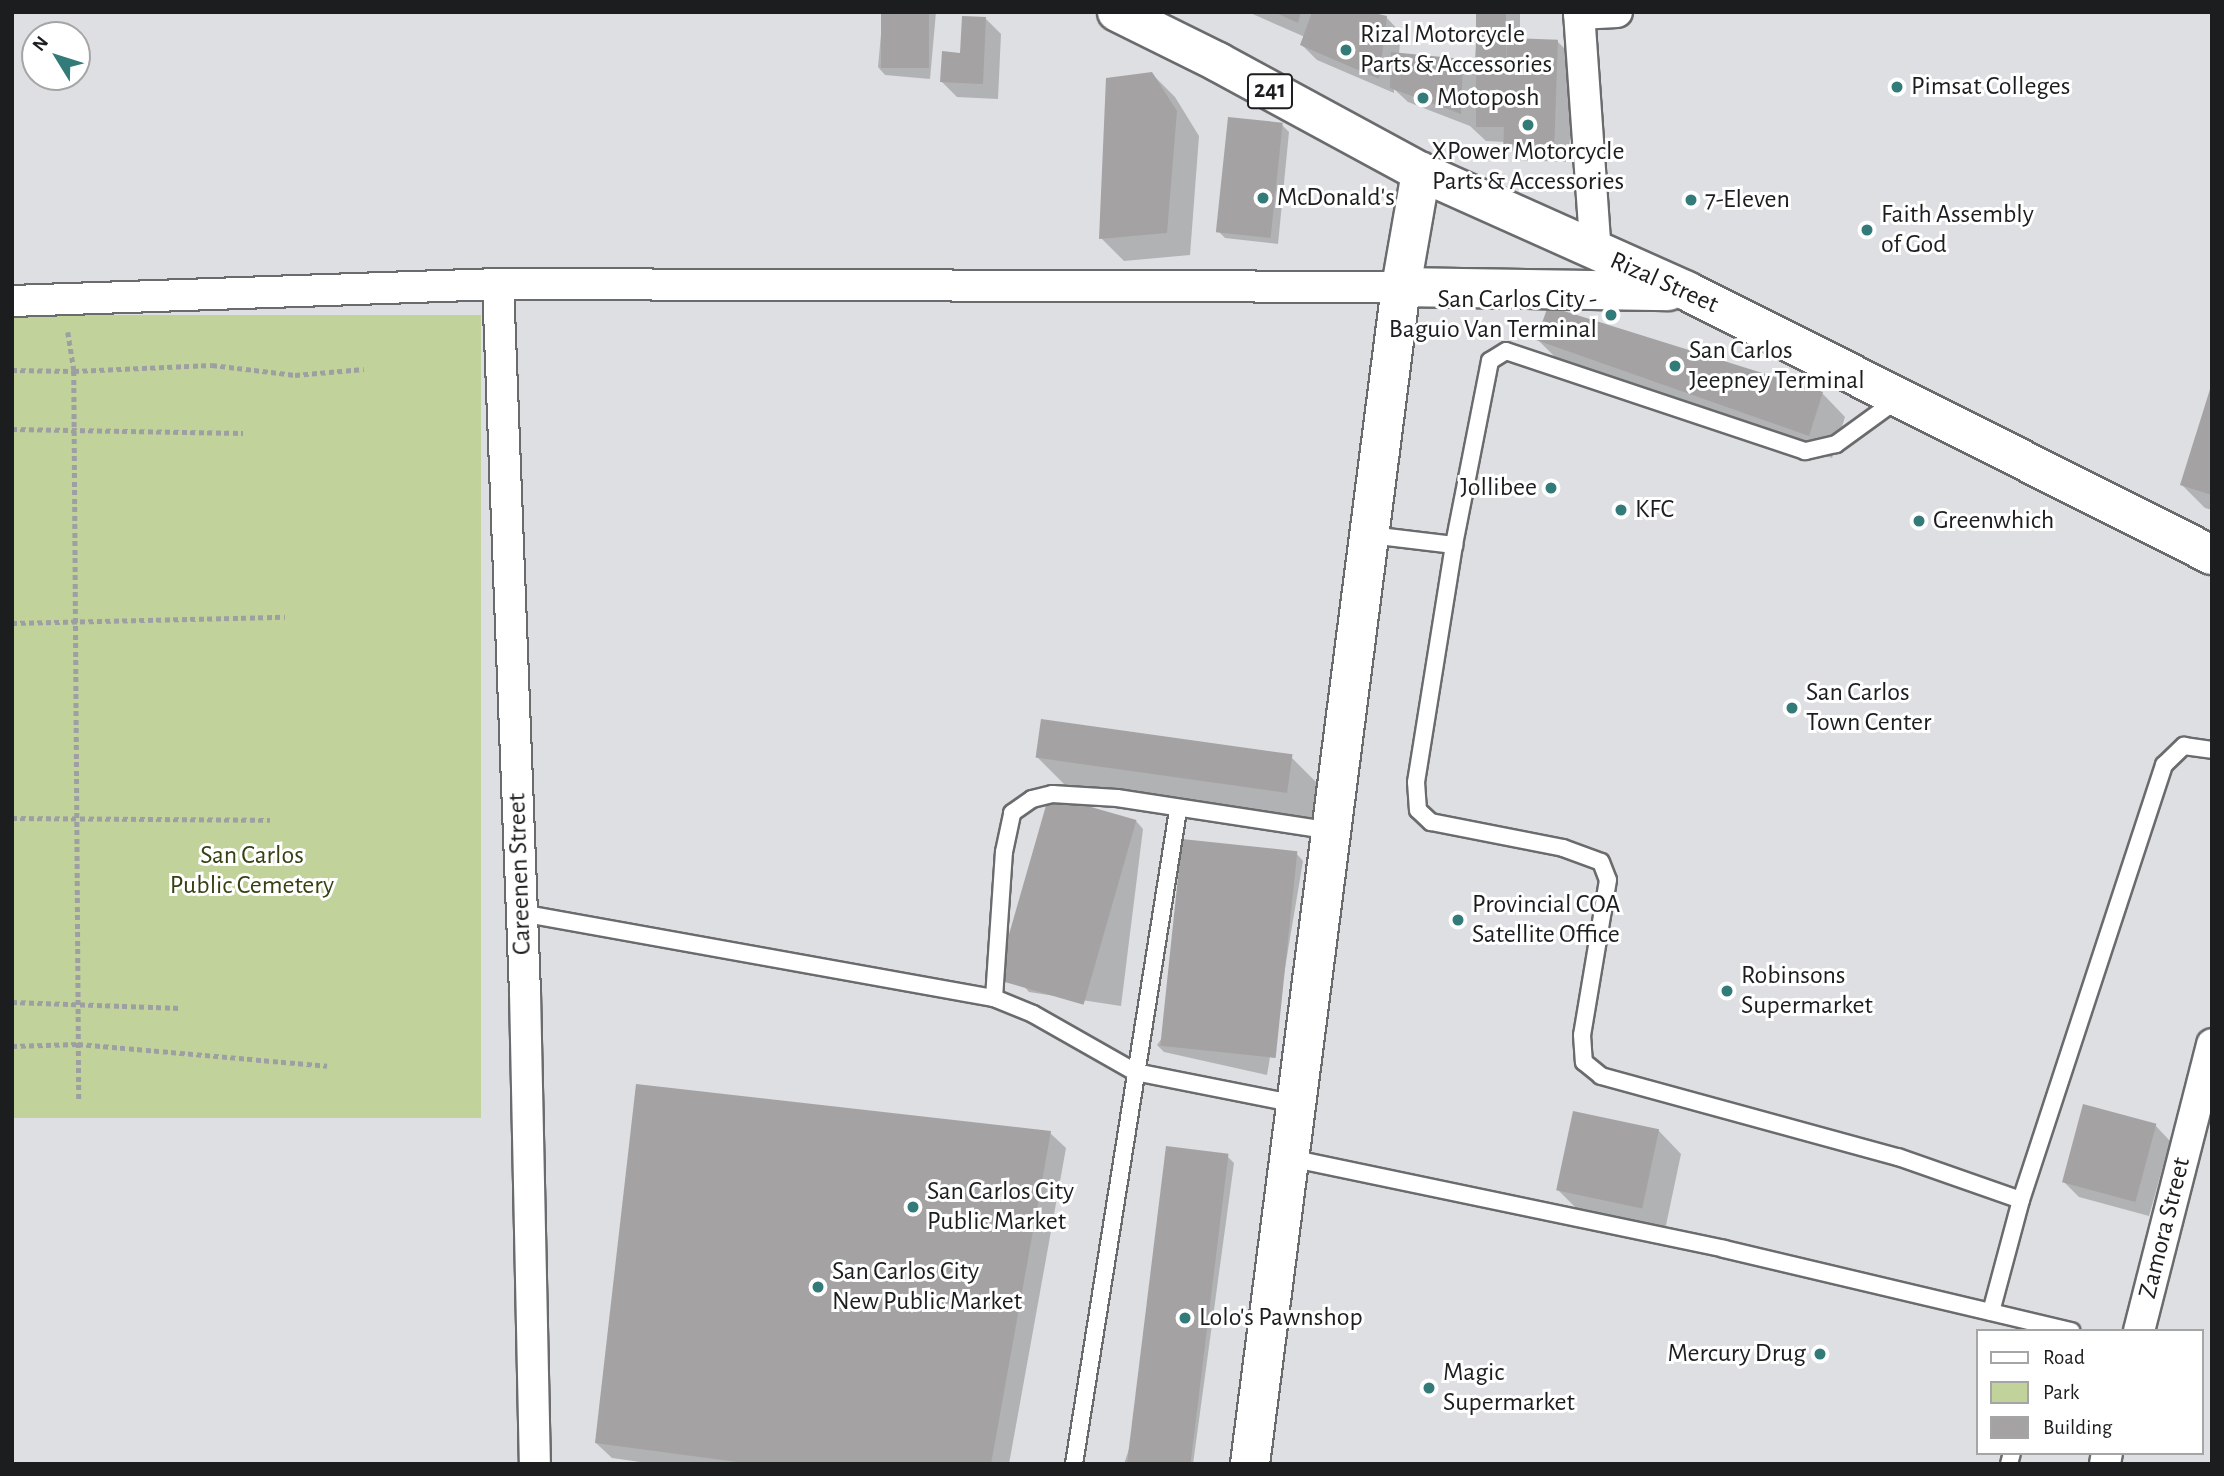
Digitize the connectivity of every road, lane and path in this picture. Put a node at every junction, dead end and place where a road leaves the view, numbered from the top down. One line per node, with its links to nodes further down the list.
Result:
1 (1117, 12): 4 (main road, Rizal Street / 241)
2 (1617, 12): 3 (street)
3 (1579, 13): 5 (street)
4 (1421, 172): 5 (main road, Rizal Street / 241); 7 (main road)
5 (1596, 253): 8 (main road, Rizal Street / 241)
6 (498, 284): 7 (street); 9 (street); 30 (street, Careenen Street)
7 (1401, 287): 8 (main road); 18 (main road)
8 (1687, 291): 14 (main road, Rizal Street / 241)
9 (64, 300): 10 (street); 13 (path)
10 (12, 301)
11 (364, 369): 13 (path)
12 (12, 370): 13 (path)
13 (74, 371): 15 (path)
14 (1899, 398): 19 (lane); 20 (main road, Rizal Street / 241)
15 (74, 428): 16 (path); 17 (path); 23 (path)
16 (12, 429)
17 (243, 433)
18 (1370, 535): 19 (lane); 29 (main road)
19 (1454, 545): 43 (lane)
20 (2212, 555)
21 (285, 617): 23 (path)
22 (12, 623): 23 (path)
23 (76, 623): 26 (path)
24 (2212, 750): 43 (lane)
25 (1178, 810): 29 (lane); 31 (lane); 39 (lane)
26 (77, 816): 27 (path); 28 (path); 33 (path)
27 (12, 818)
28 (270, 820)
29 (1332, 831): 41 (main road)
30 (521, 912): 31 (lane); 47 (street, Careenen Street)
31 (994, 998): 39 (lane)
32 (12, 1002): 33 (path)
33 (78, 1003): 34 (path); 35 (path)
34 (181, 1008)
35 (78, 1044): 37 (path); 38 (path); 40 (path)
36 (2212, 1044): 46 (street, Zamora Street)
37 (12, 1046)
38 (327, 1066)
39 (1135, 1072): 41 (lane); 48 (lane)
40 (79, 1100)
41 (1297, 1104): 42 (main road)
42 (1290, 1158): 44 (lane); 49 (main road)
43 (2021, 1200): 44 (lane)
44 (1991, 1312): 45 (lane)
45 (2063, 1329)
46 (2141, 1329)
47 (535, 1464)
48 (1074, 1464)
49 (1250, 1464)

